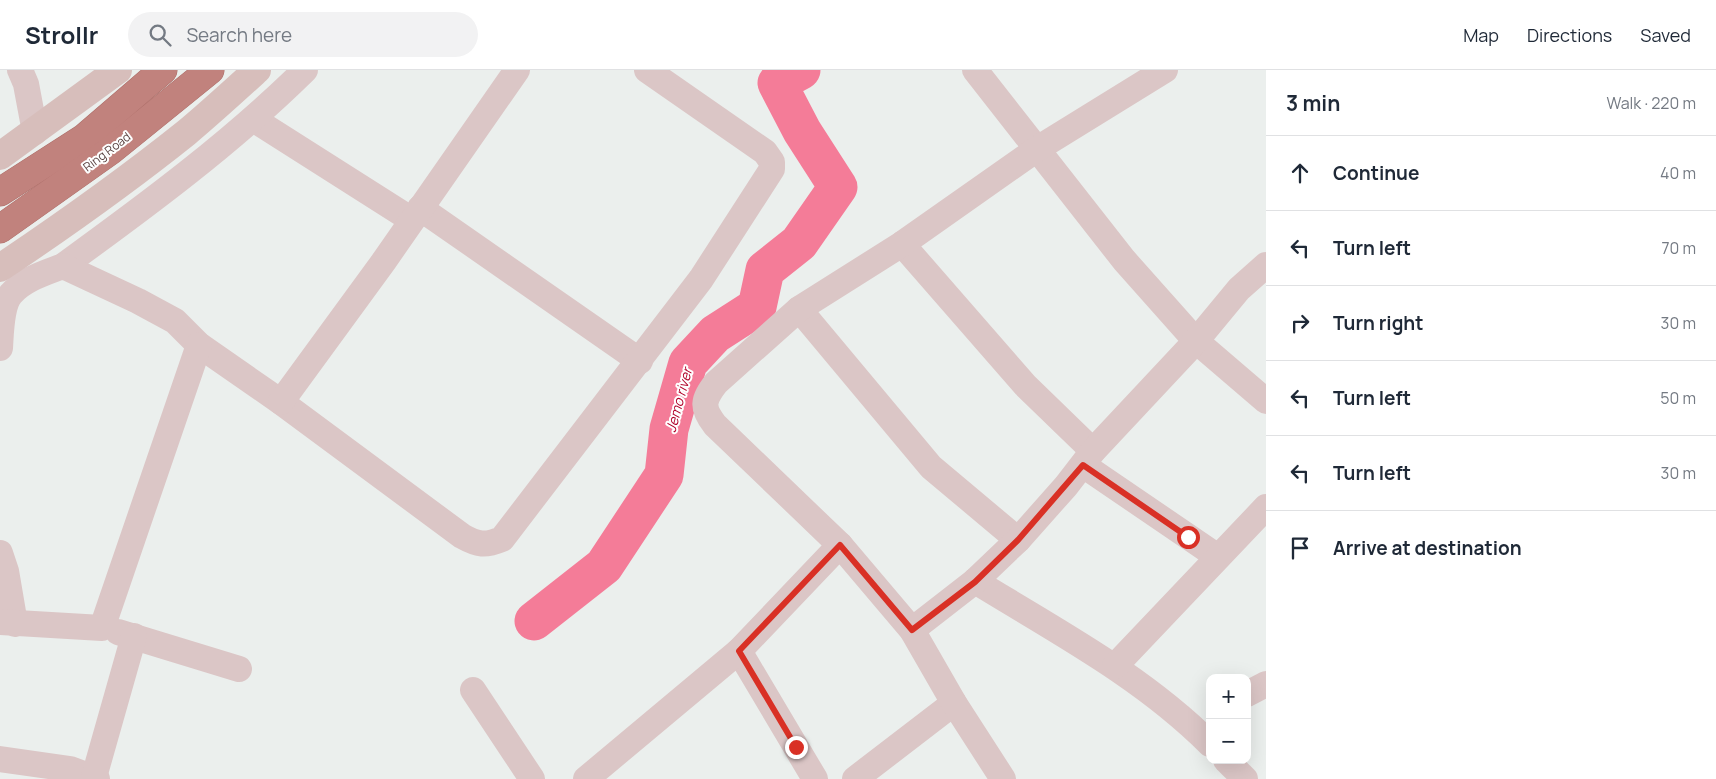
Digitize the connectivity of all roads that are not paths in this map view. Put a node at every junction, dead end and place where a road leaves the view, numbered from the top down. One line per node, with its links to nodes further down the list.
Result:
1 (20, 70): 12 (street)
2 (118, 70): 12 (street)
3 (163, 70): 15 (highway, Ring Road)
4 (210, 70): 17 (highway, Ring Road)
5 (257, 70): 21 (street)
6 (305, 70): 11 (street)
7 (517, 70): 16 (street)
8 (646, 70): 26 (street)
9 (975, 70): 13 (street)
10 (1165, 70): 13 (street)
11 (253, 119): 16 (street); 20 (street)
12 (35, 132): 14 (street)
13 (1036, 150): 18 (street); 23 (street)
14 (0, 156)
15 (0, 192)
16 (416, 214): 26 (street); 27 (street)
17 (0, 230)
18 (902, 244): 22 (street); 29 (street)
19 (1266, 265): 23 (street)
20 (63, 266): 24 (street); 25 (street)
21 (0, 268)
22 (799, 310): 31 (street); 32 (street)
23 (1196, 341): 28 (street); 29 (street)
24 (198, 345): 27 (street); 37 (street)
25 (0, 348)
26 (640, 361): 27 (street)
27 (281, 402)
28 (1266, 402)
29 (1088, 458): 31 (street); 34 (street)
30 (1266, 507): 34 (street)
31 (1018, 540): 35 (street)
32 (840, 545): 38 (street); 40 (street)
33 (0, 553): 36 (street)
34 (1218, 557): 41 (street)
35 (975, 582): 38 (street); 41 (street)
36 (8, 623): 37 (street)
37 (102, 628): 39 (street)
38 (912, 630): 46 (street)
39 (134, 636): 42 (street); 50 (street)
40 (739, 651): 52 (street); 53 (street)
41 (1114, 666): 47 (street)
42 (239, 669)
43 (1266, 684): 45 (street)
44 (473, 690): 51 (street)
45 (1251, 692)
46 (954, 703): 54 (street); 55 (street)
47 (1204, 729)
48 (0, 759): 50 (street)
49 (1230, 764): 56 (street)
50 (96, 778)
51 (532, 779)
52 (586, 779)
53 (815, 779)
54 (855, 779)
55 (1003, 779)
56 (1245, 779)

